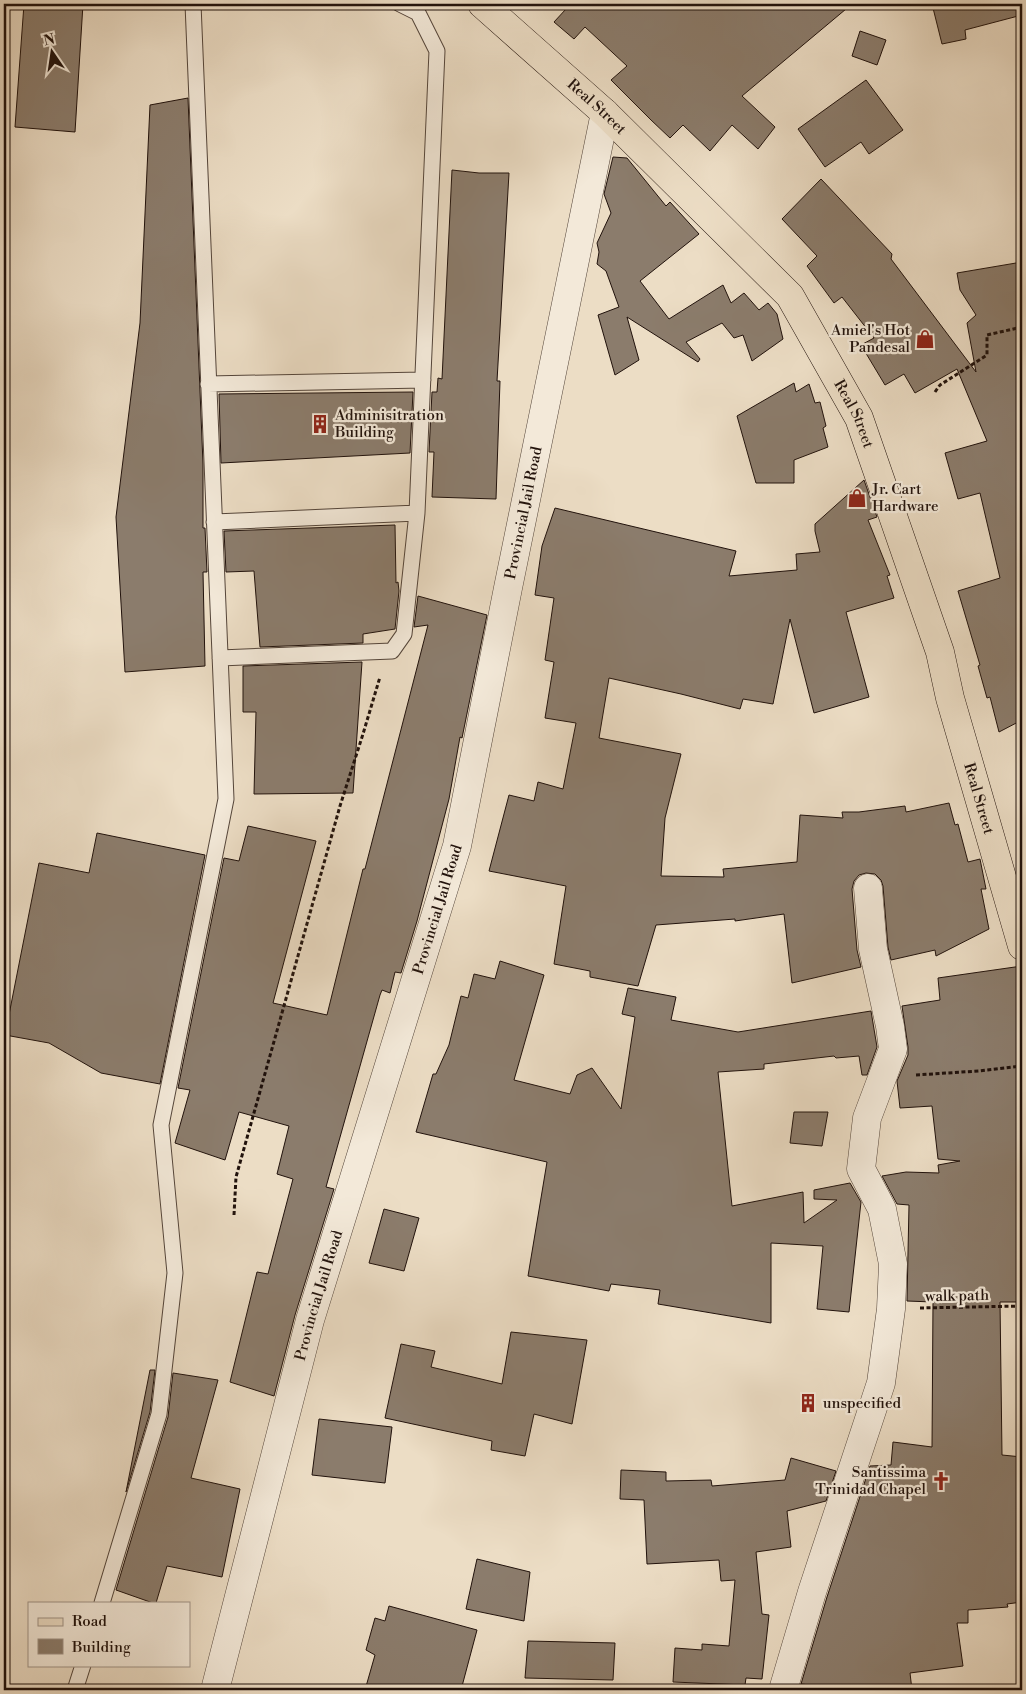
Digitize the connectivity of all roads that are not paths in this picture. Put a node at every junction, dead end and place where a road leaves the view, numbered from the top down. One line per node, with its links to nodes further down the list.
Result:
1 (192, 4): 6 (lane)
2 (400, 4): 5 (lane)
3 (482, 4): 4 (main road, Real Street)
4 (605, 113): 11 (main road, Real Street); 15 (street, Provincial Jail Road)
5 (422, 380): 6 (lane); 7 (lane)
6 (208, 384): 8 (lane)
7 (417, 513): 8 (lane); 9 (lane)
8 (214, 522): 9 (lane)
9 (220, 658): 12 (lane)
10 (868, 888): 16 (street)
11 (1022, 946)
12 (102, 1602)
13 (83, 1666): 14 (lane)
14 (75, 1690)
15 (215, 1690)
16 (783, 1690)

